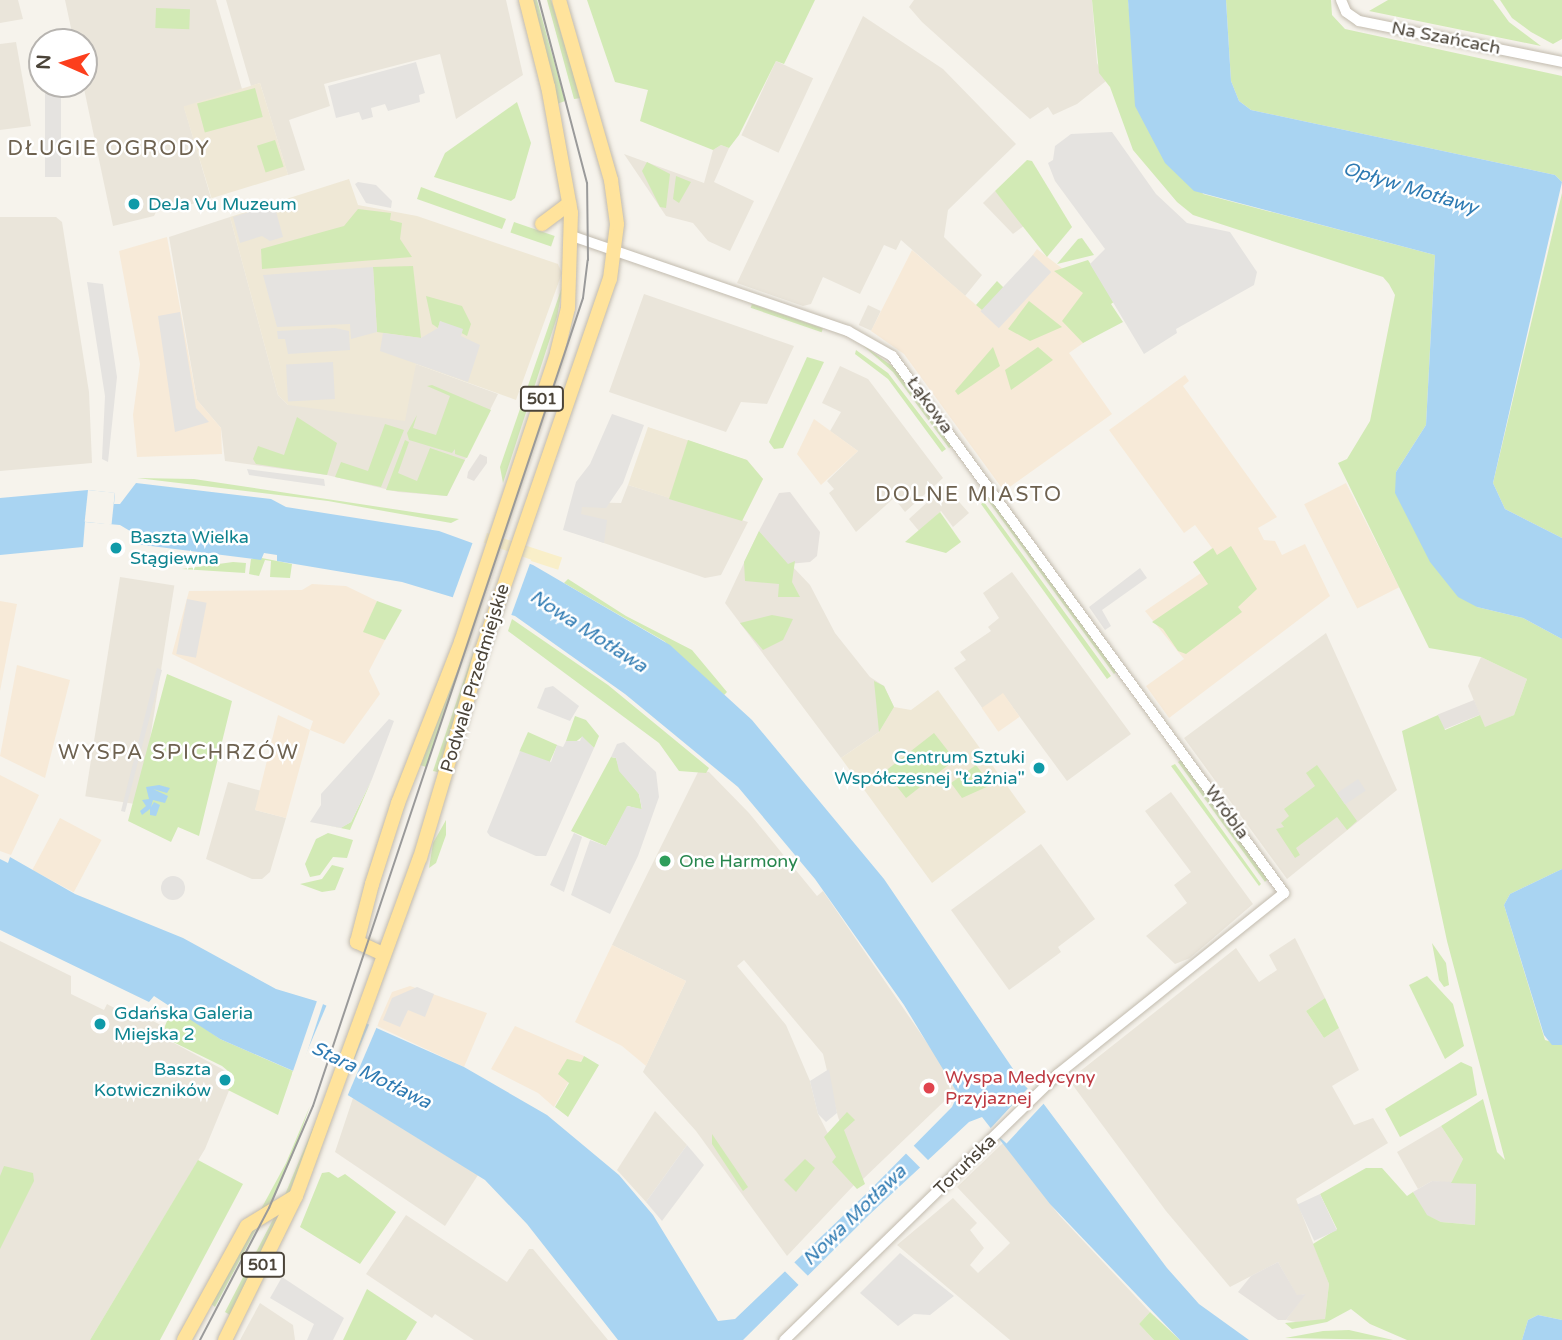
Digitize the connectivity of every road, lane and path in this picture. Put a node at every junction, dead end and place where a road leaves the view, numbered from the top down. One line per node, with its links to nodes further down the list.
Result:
1 (526, 0): 5 (main road, Podwale Przedmiejskie / 501)
2 (559, 0): 8 (main road, Podwale Przedmiejskie / 501)
3 (1340, 0): 4 (street, Na Szańcach)
4 (1562, 62)
5 (569, 204): 6 (main road); 7 (main road, Podwale Przedmiejskie / 501)
6 (542, 224)
7 (572, 236): 8 (street, Łąkowa); 11 (main road, Podwale Przedmiejskie / 501)
8 (615, 250): 9 (street, Łąkowa); 11 (main road, Podwale Przedmiejskie / 501)
9 (1169, 731): 10 (street, Wróbla)
10 (1284, 893): 15 (street, Toruńska)
11 (383, 954): 12 (main road, Podwale Przedmiejskie / 501)
12 (296, 1196): 13 (main road, 501); 14 (main road, Podwale Przedmiejskie / 501)
13 (184, 1340)
14 (225, 1340)
15 (784, 1340)

